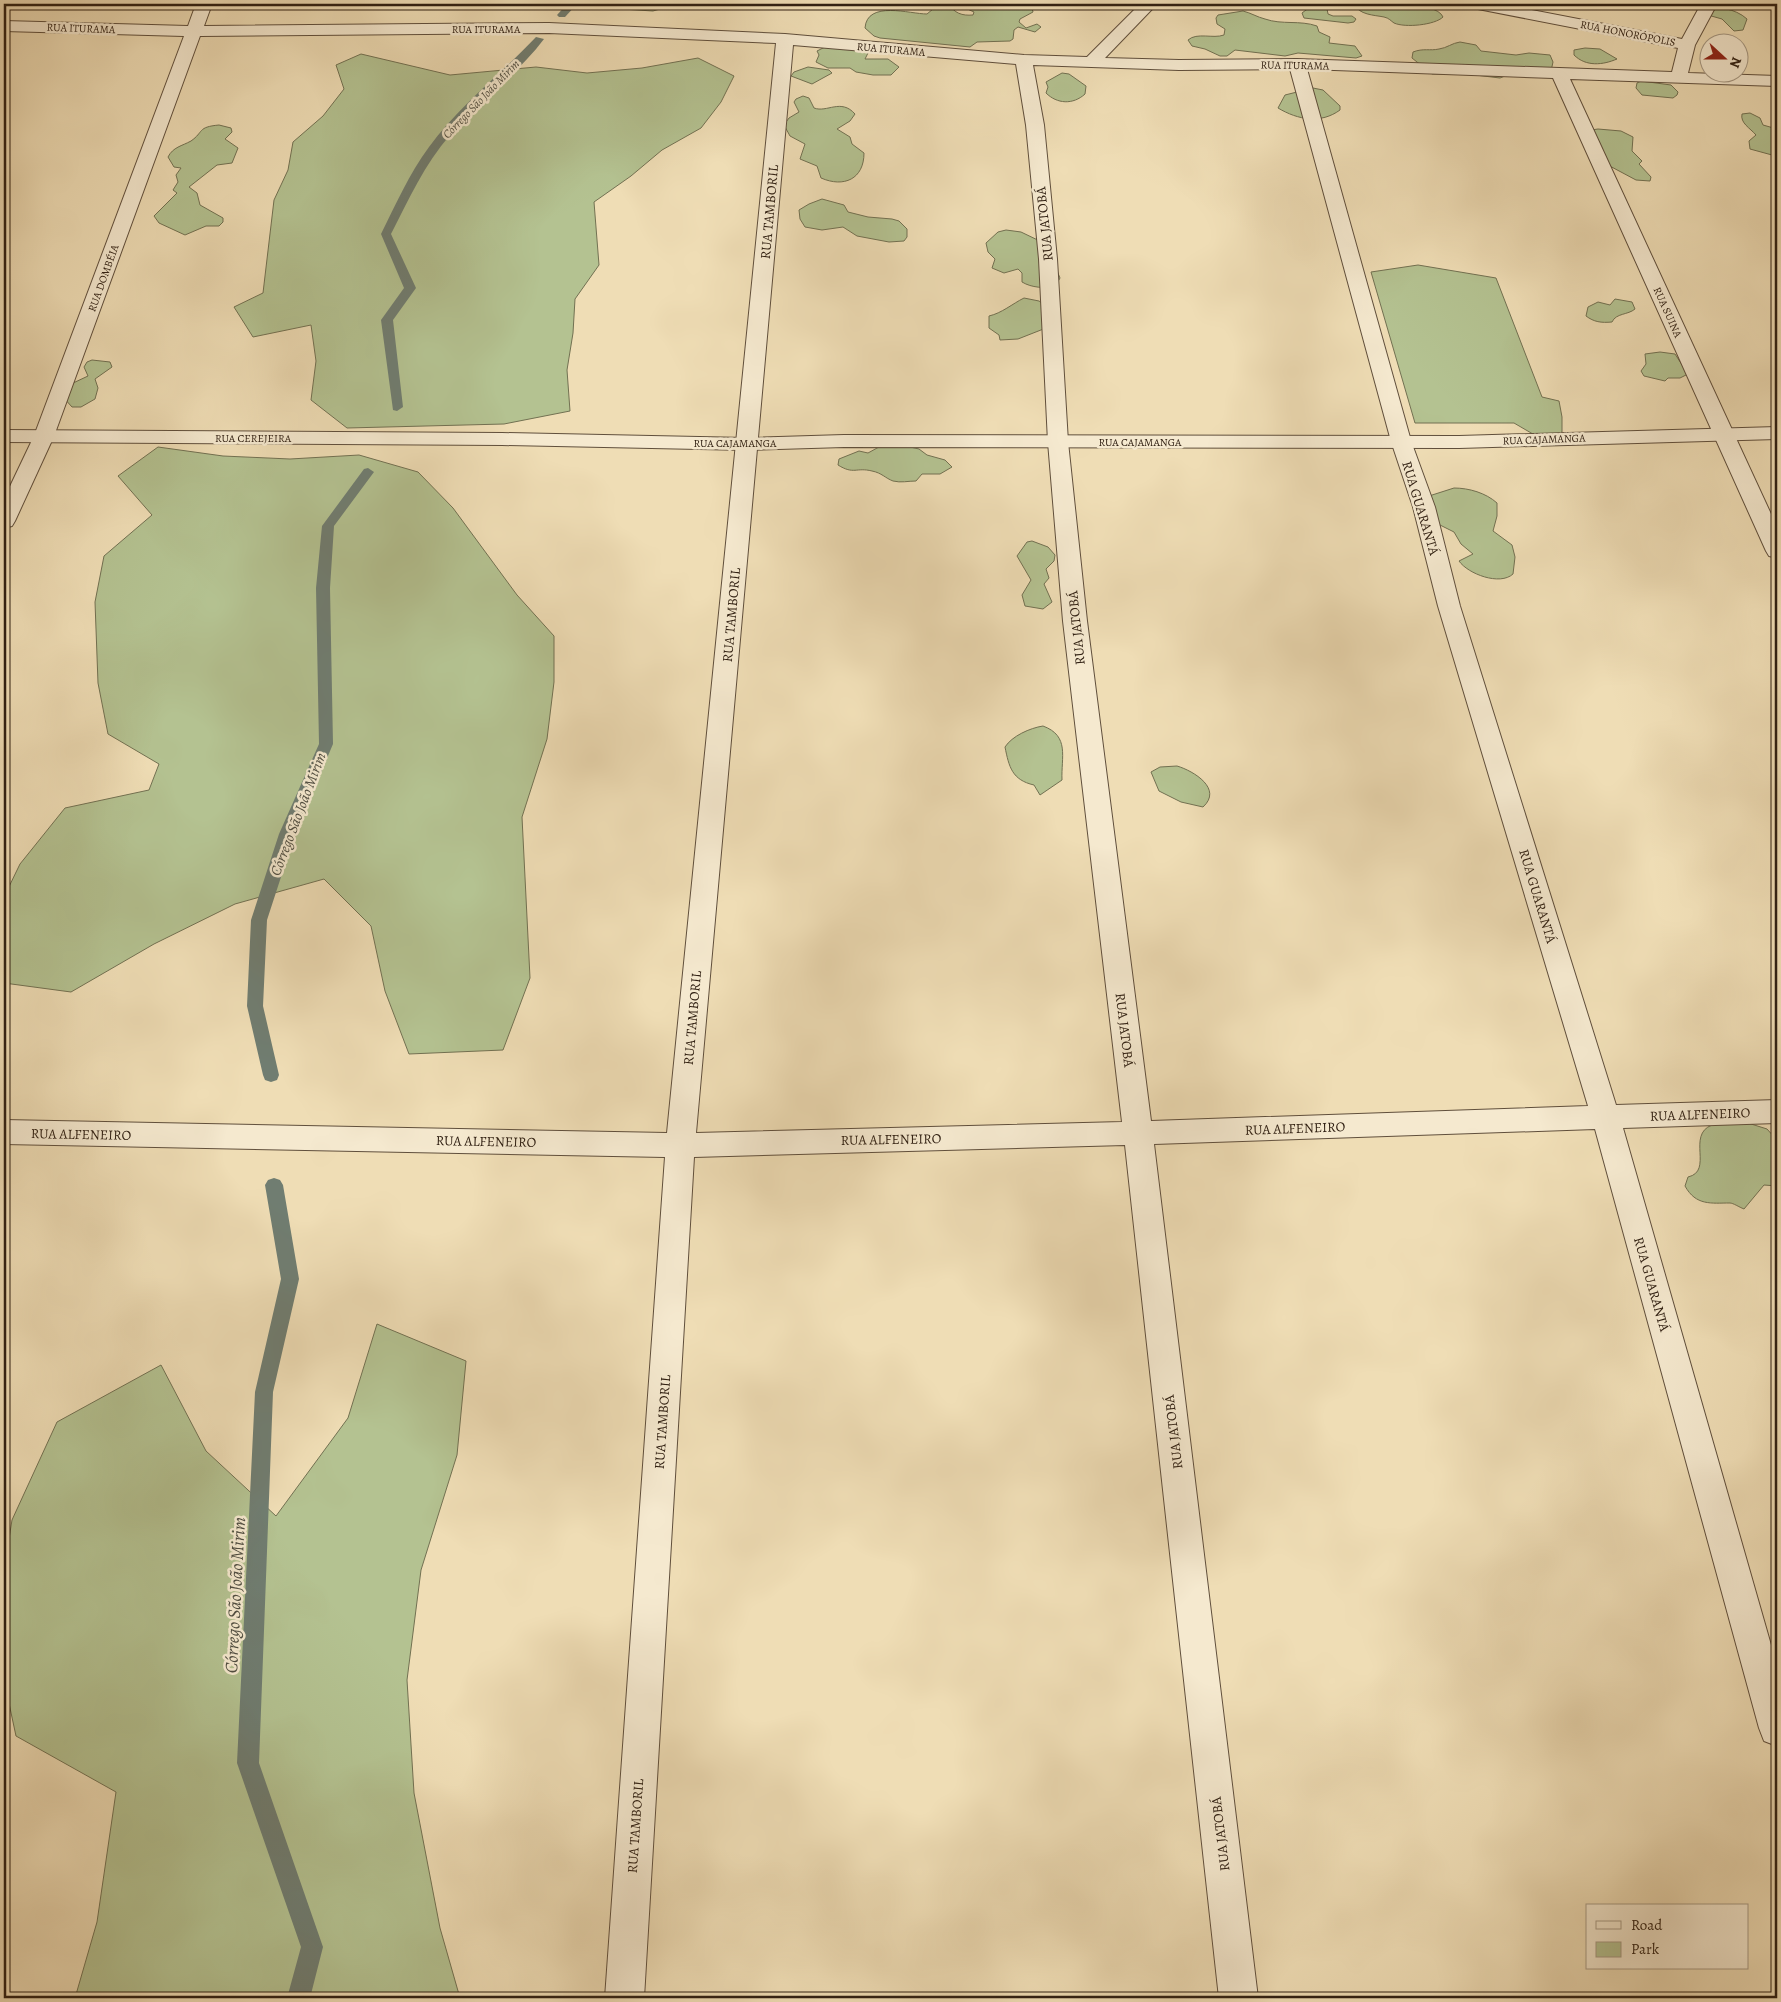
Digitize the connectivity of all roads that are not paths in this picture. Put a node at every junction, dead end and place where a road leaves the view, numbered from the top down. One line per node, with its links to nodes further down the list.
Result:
1 (204, 4): 6 (street, RUA DOMBÉIA)
2 (1149, 4): 10 (street)
3 (1478, 4): 8 (street, RUA HONORÓPOLIS)
4 (1708, 4): 8 (street)
5 (4, 26): 6 (street, RUA ITURAMA)
6 (194, 31): 7 (street, RUA ITURAMA); 18 (street, RUA DOMBÉIA)
7 (785, 40): 9 (street, RUA ITURAMA); 22 (street, RUA TAMBORIL)
8 (1687, 45): 13 (street, RUA HONORÓPOLIS)
9 (1024, 60): 10 (street, RUA ITURAMA); 21 (street, RUA JATOBÁ)
10 (1090, 63): 11 (street, RUA ITURAMA)
11 (1297, 64): 12 (street, RUA ITURAMA); 20 (street, RUA GUARANTÁ)
12 (1559, 72): 13 (street, RUA ITURAMA); 15 (street, RUA SUINA)
13 (1679, 77): 14 (street, RUA ITURAMA)
14 (1777, 82)
15 (1723, 432): 16 (street, RUA CAJAMANGA); 20 (street, RUA CAJAMANGA); 24 (street, RUA SUINA)
16 (1777, 432)
17 (4, 436): 18 (street, RUA CEREJEIRA)
18 (44, 436): 19 (street, RUA CEREJEIRA); 23 (street, RUA DOMBÉIA)
19 (502, 439): 22 (street, RUA CAJAMANGA)
20 (1401, 441): 21 (street, RUA CAJAMANGA); 26 (street, RUA GUARANTÁ)
21 (1058, 442): 22 (street, RUA CAJAMANGA); 28 (street, RUA JATOBÁ)
22 (747, 444): 29 (street, RUA TAMBORIL)
23 (4, 521)
24 (1777, 551)
25 (1777, 1111): 26 (street, RUA ALFENEIRO)
26 (1606, 1118): 28 (street, RUA ALFENEIRO); 30 (street, RUA GUARANTÁ)
27 (4, 1132): 29 (street, RUA ALFENEIRO)
28 (1138, 1133): 29 (street, RUA ALFENEIRO); 32 (street, RUA JATOBÁ)
29 (680, 1144): 31 (street, RUA TAMBORIL)
30 (1777, 1728)
31 (624, 1998)
32 (1238, 1998)

